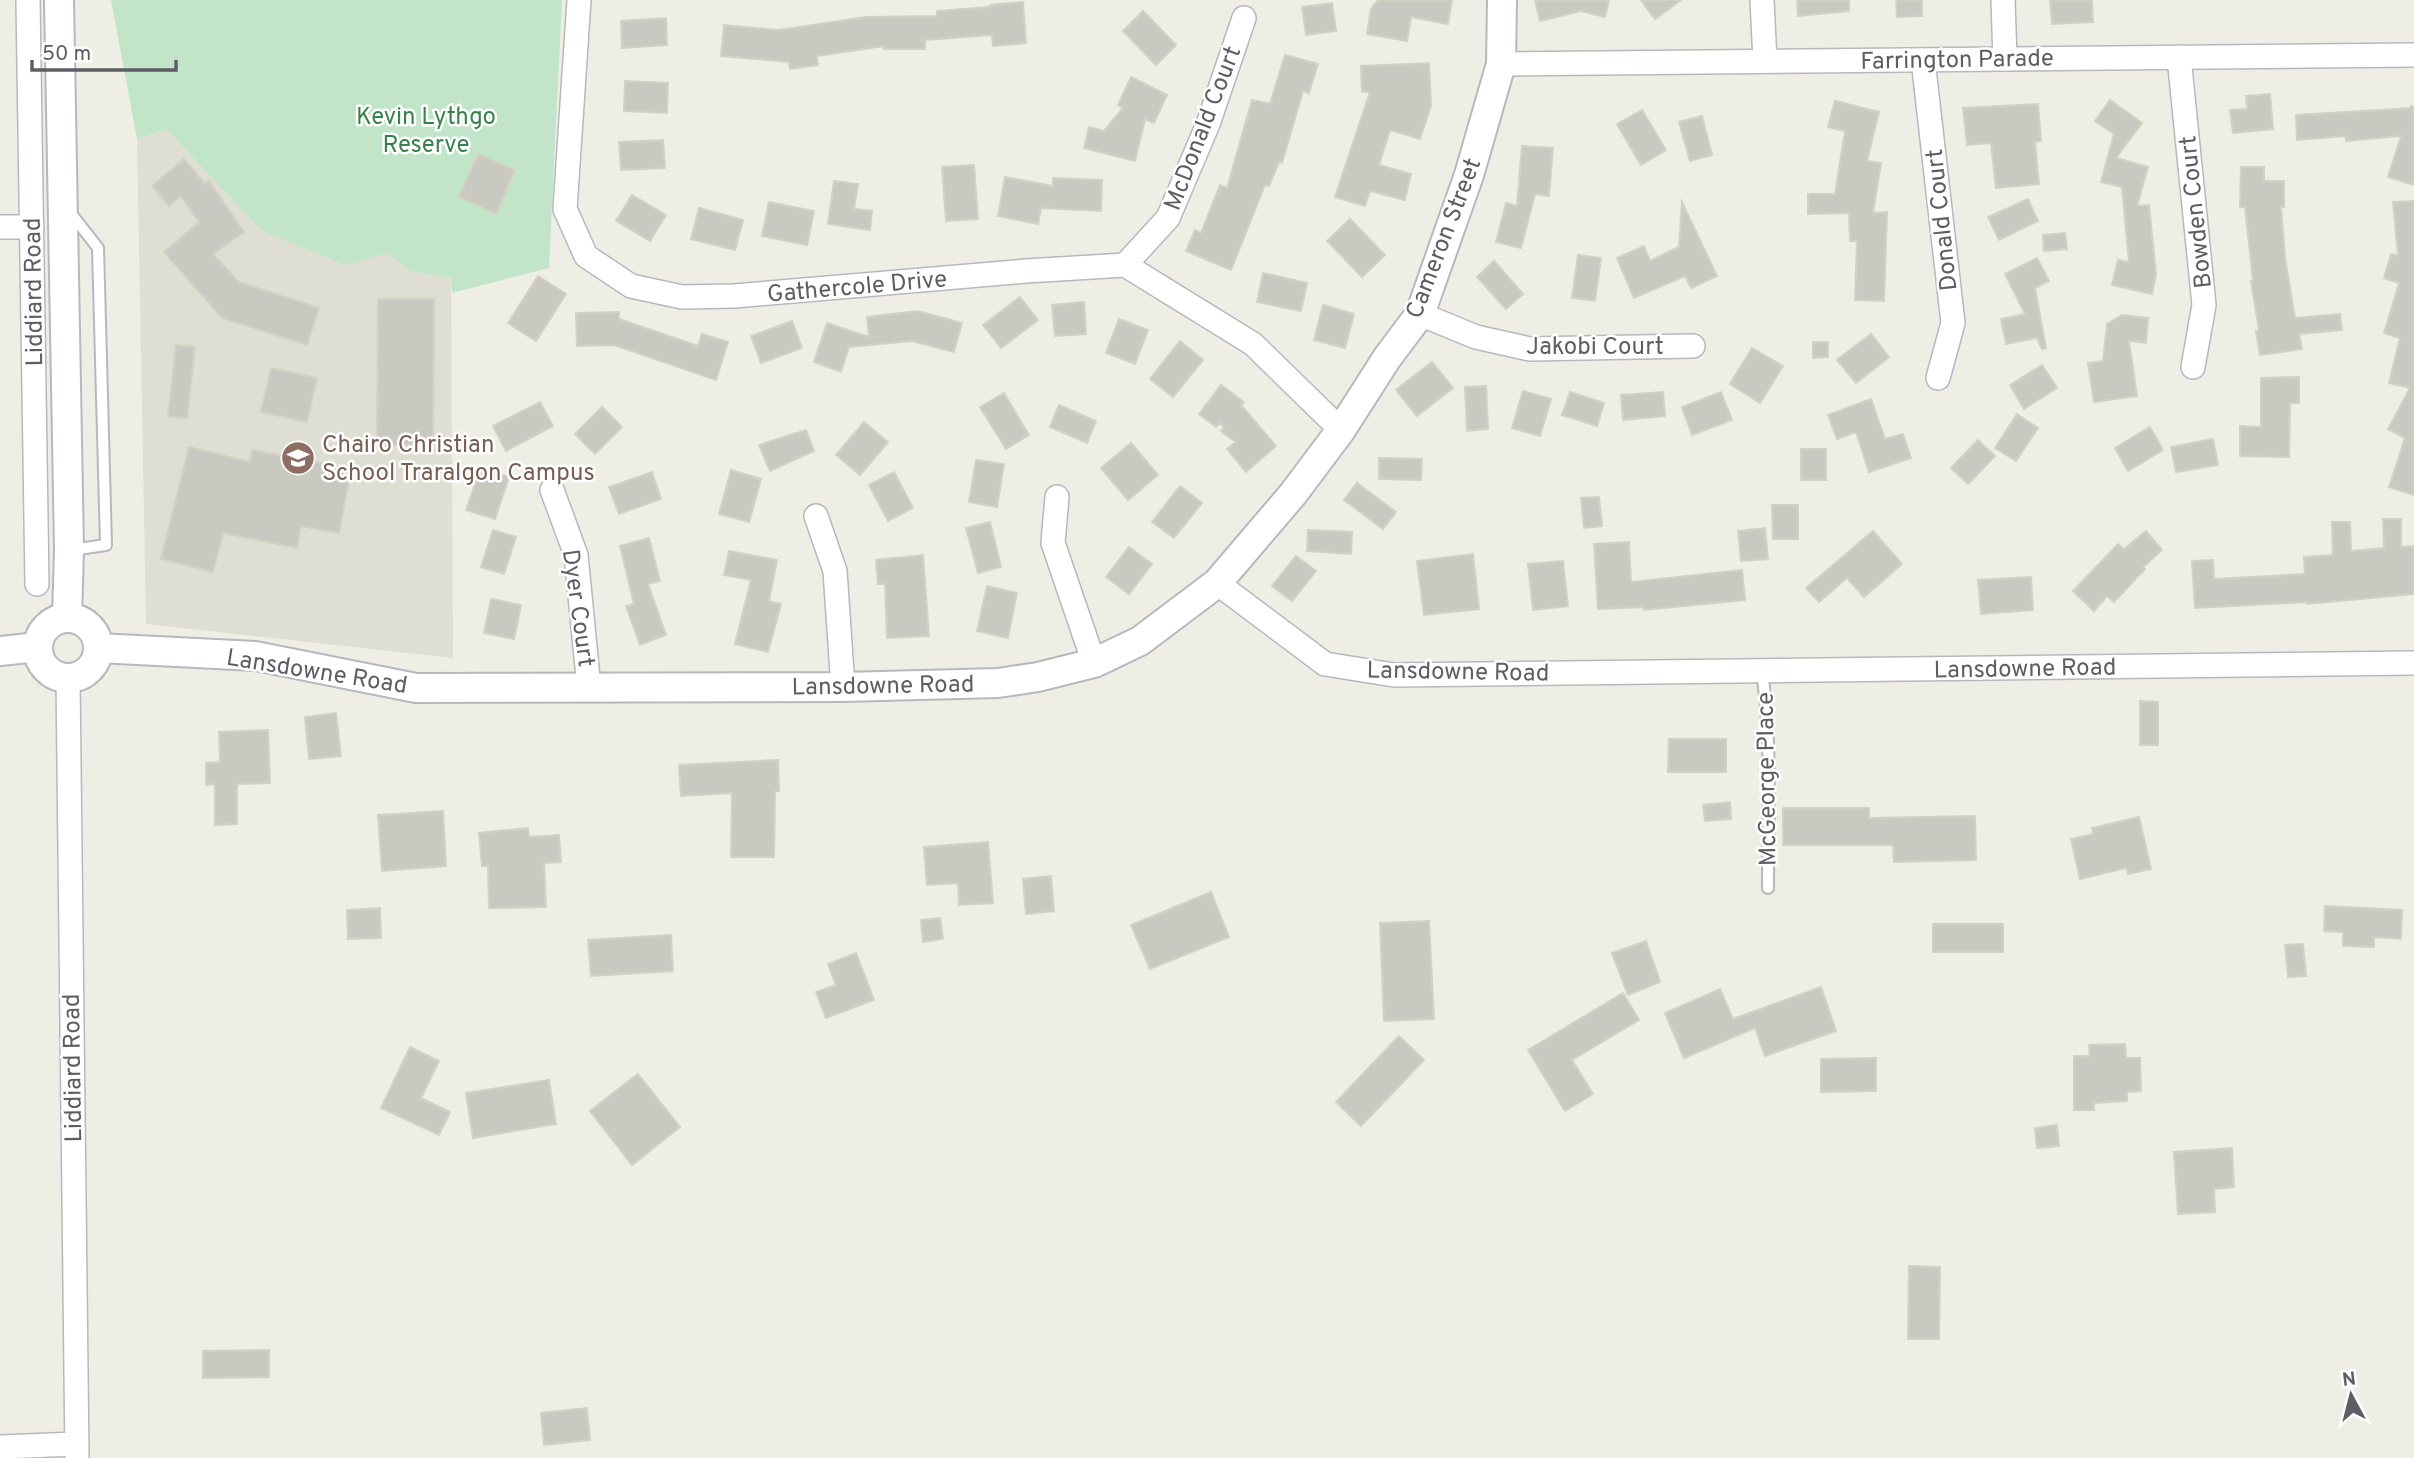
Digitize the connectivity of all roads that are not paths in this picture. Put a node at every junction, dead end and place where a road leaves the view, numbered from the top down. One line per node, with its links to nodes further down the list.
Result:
1 (28, 0): 14 (street, Liddiard Road)
2 (59, 0): 27 (street, Liddiard Road)
3 (579, 0): 16 (street, Gathercole Drive)
4 (1502, 0): 13 (street, Cameron Street)
5 (1762, 0): 12 (street)
6 (2003, 0): 10 (street)
7 (1244, 18): 16 (street, McDonald Court)
8 (2414, 55): 9 (street, Farrington Parade)
9 (2179, 57): 10 (street, Farrington Parade); 19 (street, Bowden Court)
10 (2005, 59): 11 (street, Farrington Parade)
11 (1923, 60): 12 (street, Farrington Parade); 20 (street, Donald Court)
12 (1765, 61): 13 (street, Farrington Parade)
13 (1501, 64): 17 (street, Cameron Street)
14 (32, 226): 15 (street); 26 (street, Liddiard Road)
15 (0, 227)
16 (1125, 265): 21 (street)
17 (1420, 314): 18 (street, Jakobi Court); 21 (street, Cameron Street)
18 (1693, 346)
19 (2193, 367)
20 (1938, 378)
21 (1341, 430): 25 (street, Cameron Street)
22 (552, 490): 36 (street, Dyer Court)
23 (1056, 496): 31 (street)
24 (817, 516): 35 (street)
25 (1217, 583): 31 (street, Lansdowne Road); 33 (street, Lansdowne Road)
26 (37, 584)
27 (68, 618): 28 (street); 29 (street)
28 (38, 647): 30 (street); 34 (street)
29 (97, 648): 34 (street); 36 (street, Lansdowne Road)
30 (0, 651)
31 (1094, 663): 35 (street, Lansdowne Road)
32 (2414, 663): 33 (street, Lansdowne Road)
33 (1762, 671): 37 (lane, McGeorge Place)
34 (68, 678): 39 (street, Liddiard Road)
35 (843, 687): 36 (street, Lansdowne Road)
36 (589, 688)
37 (1768, 888)
38 (0, 1447): 39 (street)
39 (76, 1451)

